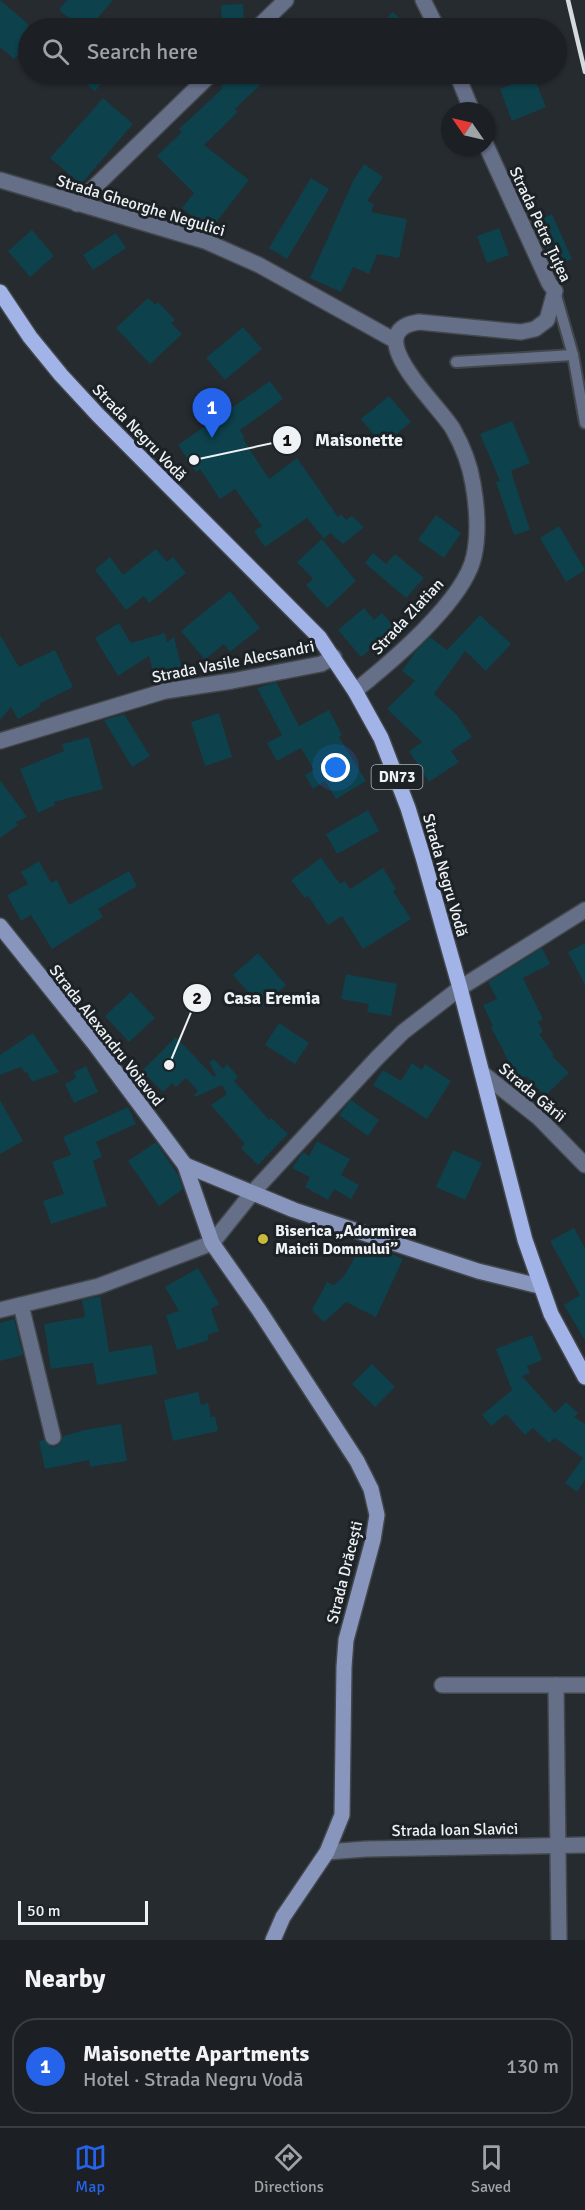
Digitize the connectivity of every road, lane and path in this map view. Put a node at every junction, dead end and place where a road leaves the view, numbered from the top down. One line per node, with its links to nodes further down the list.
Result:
1 (286, 0): 3 (street)
2 (423, 0): 4 (street)
3 (267, 18)
4 (432, 18)
5 (201, 84): 10 (street)
6 (461, 84): 7 (street)
7 (468, 102)
8 (491, 156): 11 (street, Strada Petre Țuțea)
9 (0, 180): 10 (street, Strada Gheorghe Negulici)
10 (77, 204): 13 (street, Strada Gheorghe Negulici)
11 (555, 291): 13 (street, Strada Petre Țuțea); 14 (lane)
12 (0, 292): 17 (main road, Strada Negru Vodă / DN73)
13 (397, 334): 18 (street, Strada Zlatian)
14 (573, 355): 15 (lane); 16 (lane)
15 (456, 362)
16 (585, 423)
17 (334, 657): 18 (main road, Strada Negru Vodă / DN73); 19 (street, Strada Vasile Alecsandri)
18 (355, 691): 22 (main road, Strada Negru Vodă / DN73)
19 (0, 741)
20 (585, 910): 22 (street)
21 (0, 927): 25 (street, Strada Alexandru Voievod)
22 (460, 988): 23 (main road, Strada Negru Vodă / DN73); 26 (street)
23 (482, 1073): 24 (street, Strada Gării); 28 (main road, Strada Negru Vodă / DN73)
24 (585, 1165)
25 (185, 1166): 26 (street); 27 (street, Strada Alexandru Voievod)
26 (253, 1192): 27 (street); 28 (street)
27 (212, 1243): 29 (street); 38 (street, Strada Drăcești)
28 (539, 1286): 31 (main road, Strada Negru Vodă / DN73)
29 (21, 1305): 30 (street); 32 (street)
30 (0, 1310)
31 (585, 1377)
32 (53, 1437)
33 (442, 1685): 34 (street)
34 (556, 1685): 35 (street); 36 (street)
35 (585, 1685)
36 (557, 1845): 37 (street, Strada Ioan Slavici); 38 (street, Strada Ioan Slavici); 40 (street)
37 (585, 1845)
38 (327, 1852): 39 (street, Strada Drăcești)
39 (273, 1940)
40 (559, 1940)

